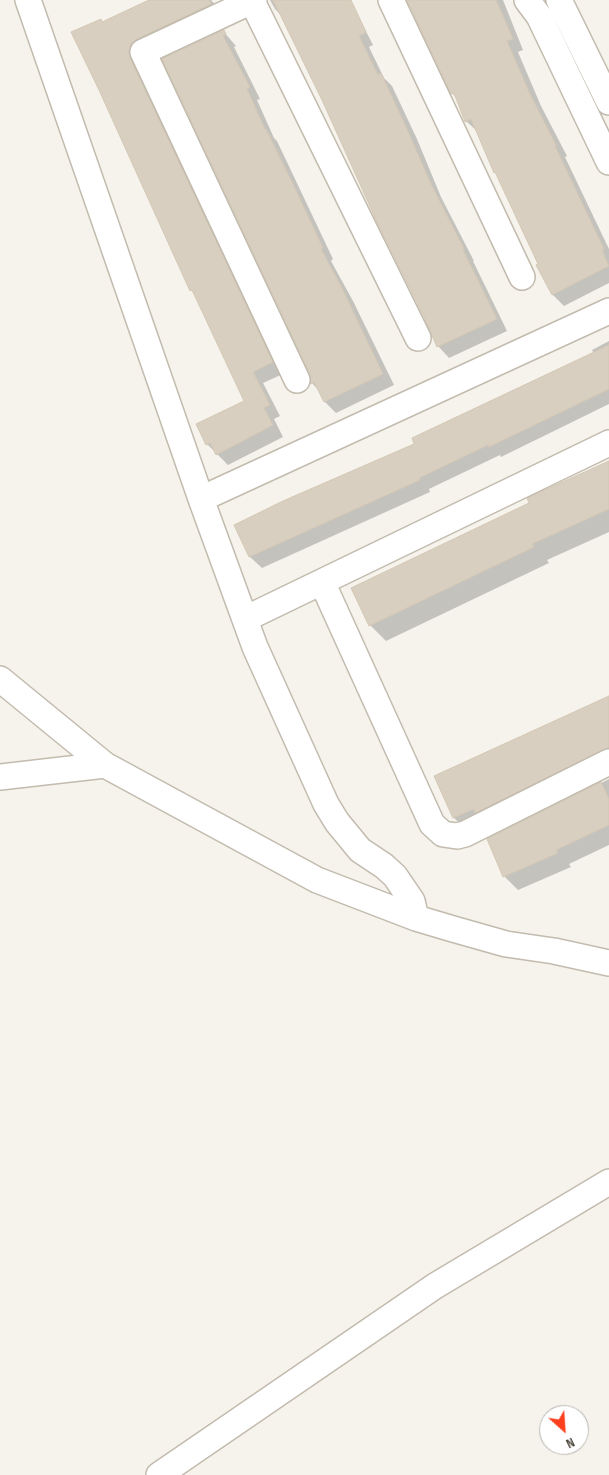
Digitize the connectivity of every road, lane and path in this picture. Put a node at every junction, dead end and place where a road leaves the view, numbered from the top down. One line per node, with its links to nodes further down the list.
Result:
1 (253, 0): 10 (street); 11 (street)
2 (391, 0): 8 (street)
3 (527, 0): 7 (street)
4 (559, 0): 6 (street)
5 (31, 1): 13 (street)
6 (609, 102)
7 (609, 162)
8 (522, 277)
9 (609, 311): 13 (street)
10 (418, 338)
11 (297, 380)
12 (609, 443): 14 (street)
13 (201, 499): 15 (street)
14 (322, 582): 15 (street); 17 (street)
15 (245, 619): 20 (street)
16 (0, 679): 18 (street)
17 (609, 762)
18 (105, 765): 19 (street); 20 (street)
19 (0, 777)
20 (416, 918): 21 (street)
21 (609, 963)
22 (609, 1182): 23 (street)
23 (159, 1475)

